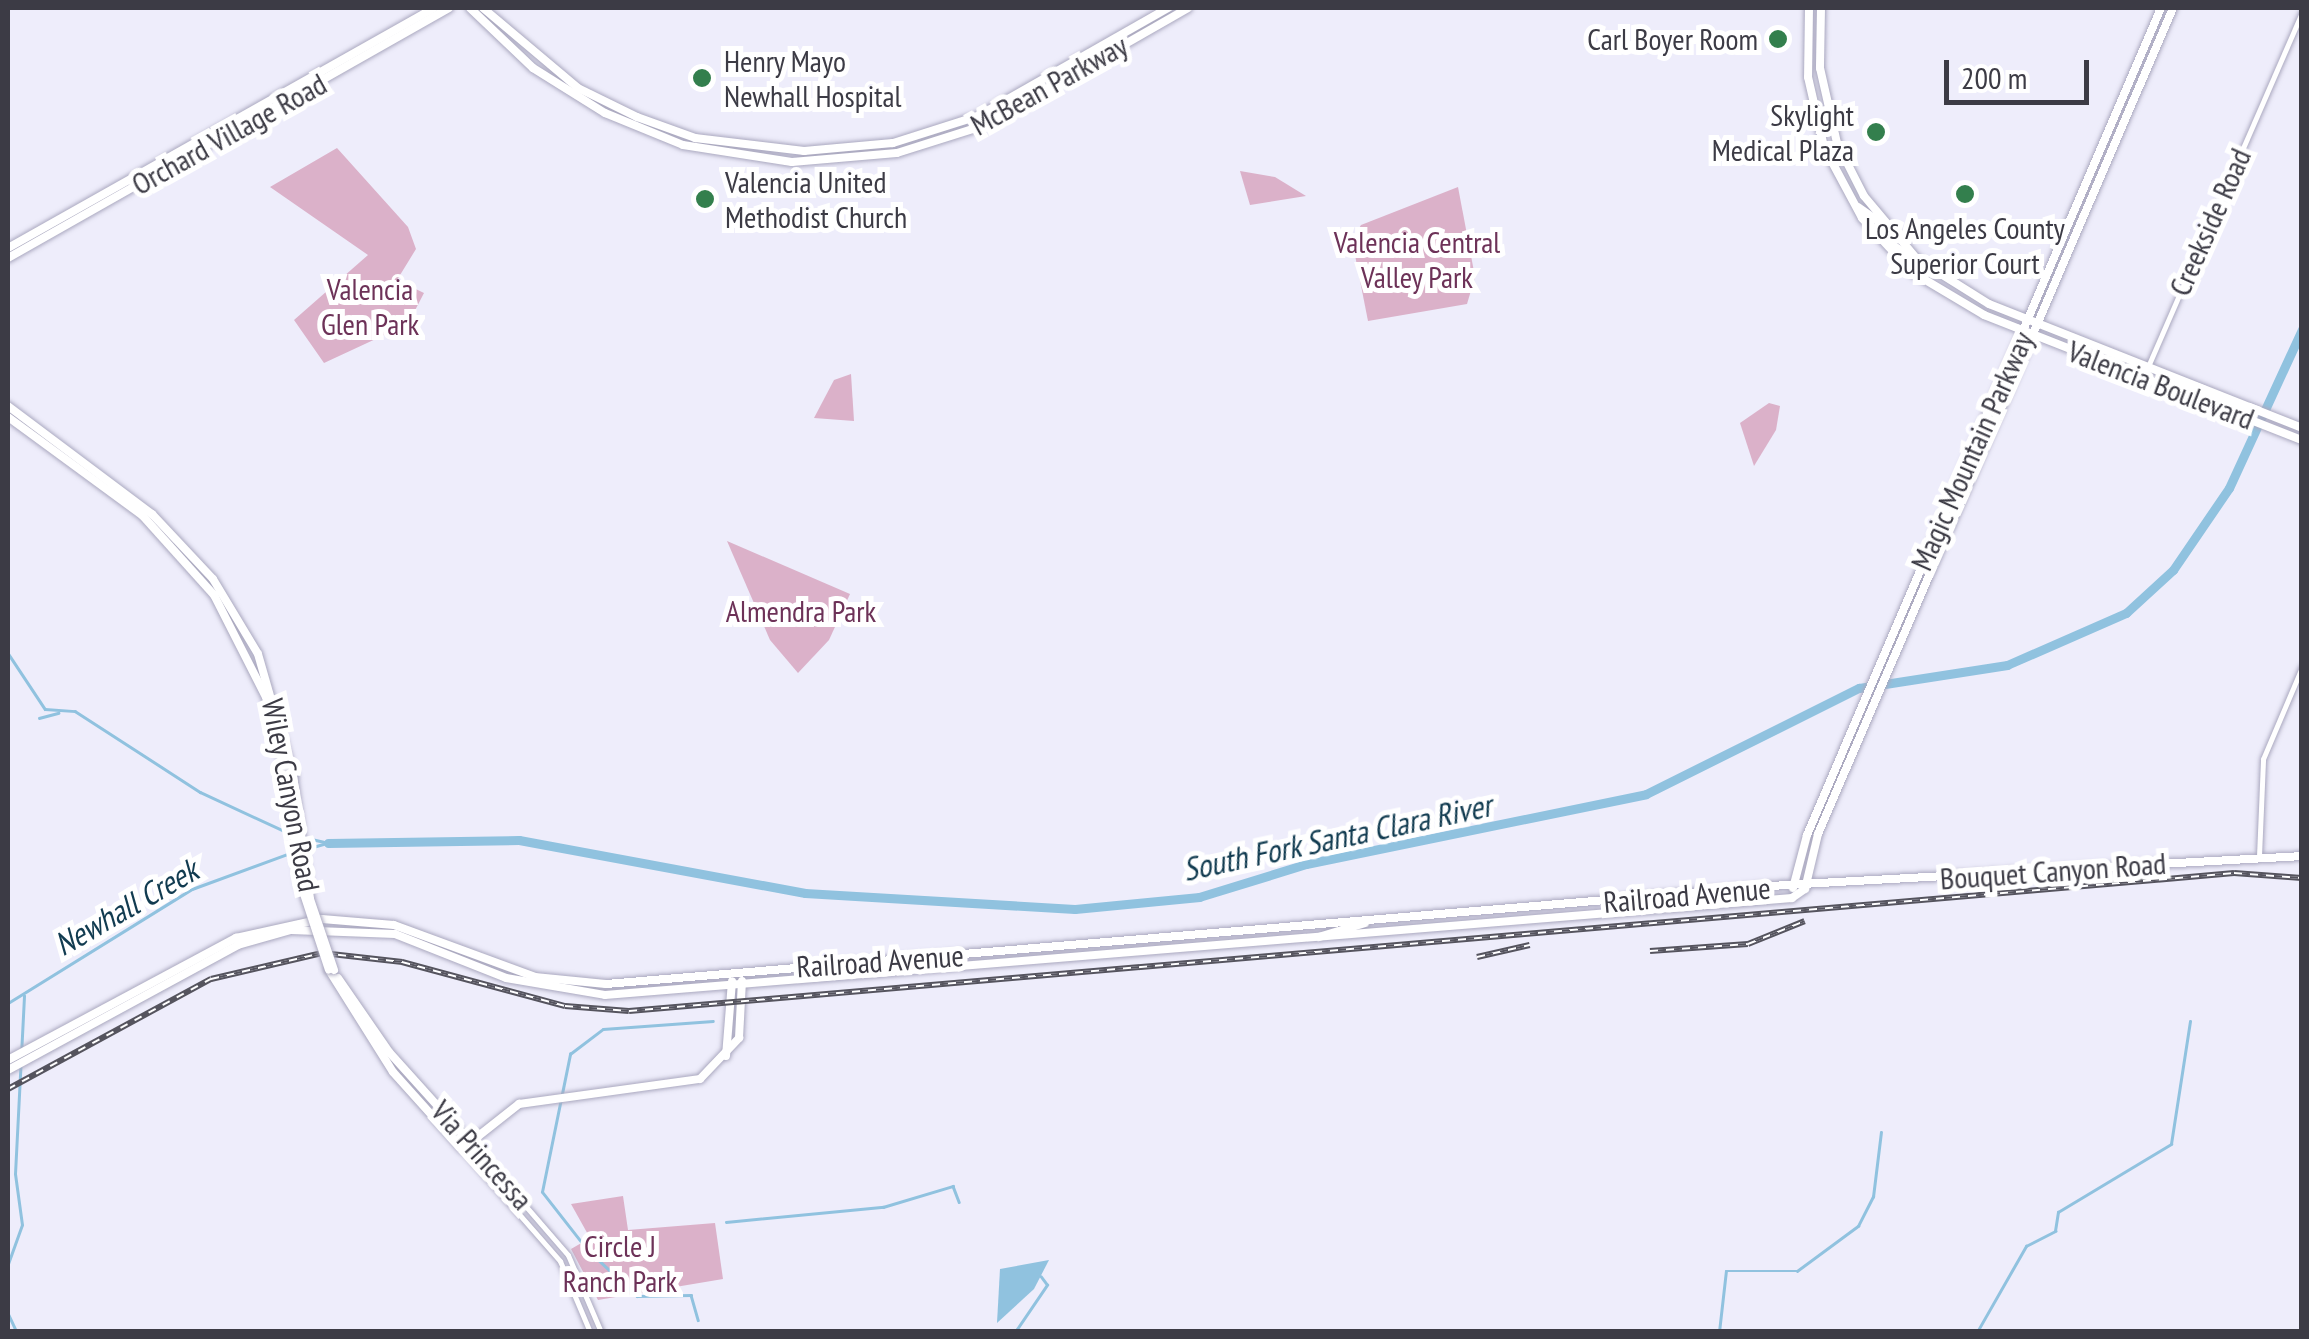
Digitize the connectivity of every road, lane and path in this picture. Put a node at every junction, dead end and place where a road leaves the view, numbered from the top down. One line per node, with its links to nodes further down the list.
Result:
1 (434, 8): 17 (main road, Orchard Village Road)
2 (449, 8): 18 (main road, Orchard Village Road)
3 (470, 8): 6 (main road, McBean Parkway)
4 (483, 8): 5 (main road, McBean Parkway)
5 (1168, 8)
6 (1188, 8)
7 (1809, 8): 12 (main road, Valencia Boulevard)
8 (1821, 8): 13 (main road, Valencia Boulevard)
9 (2161, 8): 20 (main road, Magic Mountain Parkway)
10 (2173, 8): 20 (main road, Magic Mountain Parkway)
11 (2302, 12): 22 (street, Creekside Road)
12 (1807, 58): 13 (main road); 14 (main road, Valencia Boulevard)
13 (1826, 104): 15 (main road, Valencia Boulevard)
14 (1854, 206): 15 (main road); 16 (main road, Valencia Boulevard)
15 (1884, 225): 19 (main road, Valencia Boulevard)
16 (1873, 233): 19 (main road); 21 (main road, Valencia Boulevard)
17 (8, 248)
18 (8, 258)
19 (1918, 259): 20 (main road, Valencia Boulevard)
20 (2033, 322): 21 (main road, Magic Mountain Parkway); 22 (main road, Valencia Boulevard)
21 (2028, 333): 23 (main road, Valencia Boulevard); 32 (main road, Magic Mountain Parkway); 33 (main road, Magic Mountain Parkway)
22 (2147, 368): 23 (street, Creekside Road); 26 (main road, Valencia Boulevard)
23 (2143, 378): 27 (main road, Valencia Boulevard)
24 (8, 406): 28 (main road, Wiley Canyon Road)
25 (8, 417): 28 (main road, Wiley Canyon Road)
26 (2302, 428)
27 (2302, 440)
28 (114, 489): 39 (main road, Wiley Canyon Road, bridge)
29 (2302, 667): 30 (street)
30 (2259, 856): 31 (main road, Bouquet Canyon Road); 33 (main road, Bouquet Canyon Road)
31 (2302, 856)
32 (1793, 886): 33 (main road, Railroad Avenue); 34 (main road, Magic Mountain Parkway); 35 (main road, Railroad Avenue)
33 (1805, 889): 34 (main road, Railroad Avenue)
34 (1792, 898): 36 (main road, Railroad Avenue)
35 (1365, 922): 36 (main road); 37 (main road, Railroad Avenue)
36 (1318, 937): 38 (main road, Railroad Avenue)
37 (736, 972): 38 (main road); 40 (main road, Railroad Avenue)
38 (737, 984): 40 (main road, Railroad Avenue); 42 (main road)
39 (343, 992): 42 (main road, Via Princessa); 43 (main road, Via Princessa)
40 (34, 1051): 41 (main road, Railroad Avenue)
41 (8, 1064)
42 (470, 1142): 43 (main road); 45 (street, Via Princessa)
43 (462, 1149): 44 (street, Via Princessa)
44 (590, 1332)
45 (600, 1332)

